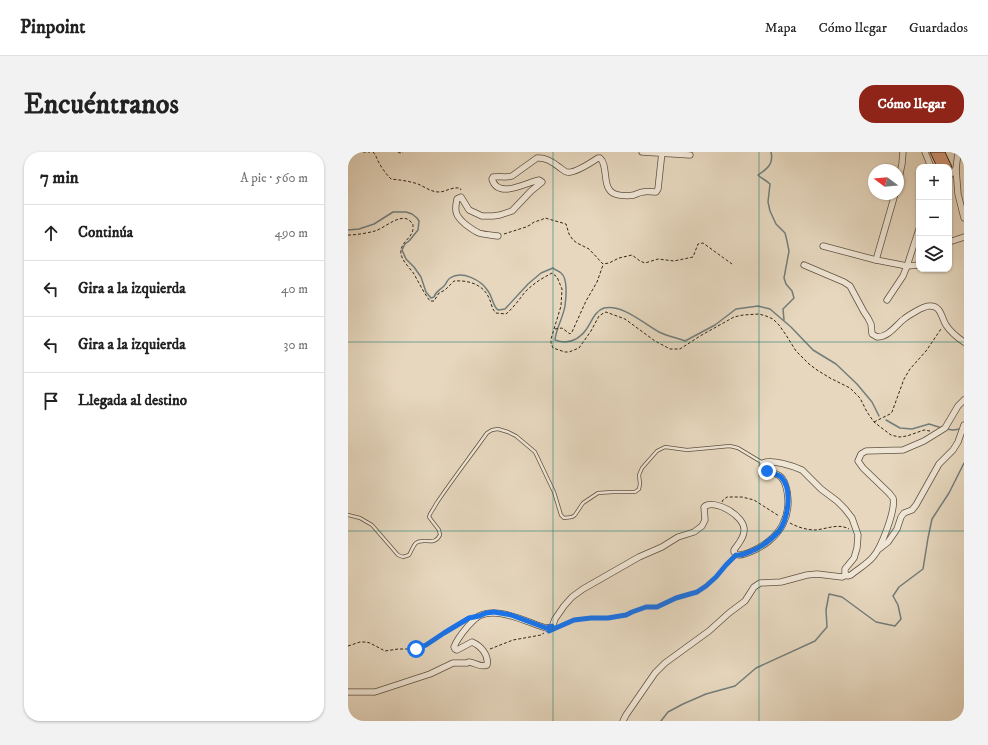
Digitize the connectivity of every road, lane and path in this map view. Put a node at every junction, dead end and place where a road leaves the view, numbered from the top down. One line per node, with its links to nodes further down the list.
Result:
1 (363, 152): 2 (path)
2 (370, 152)
3 (373, 152): 17 (path)
4 (398, 152): 5 (path)
5 (403, 152)
6 (642, 152): 10 (street)
7 (903, 152): 12 (street)
8 (925, 152): 13 (street)
9 (958, 152): 14 (street)
10 (662, 153): 11 (street); 17 (street)
11 (690, 155)
12 (902, 164)
13 (930, 164)
14 (956, 169): 15 (street); 16 (street); 19 (street)
15 (952, 171)
16 (952, 173)
17 (461, 197): 21 (street)
18 (893, 200): 26 (street)
19 (964, 218)
20 (348, 235): 34 (path)
21 (498, 236): 27 (path)
22 (917, 236): 31 (street)
23 (964, 237): 24 (street)
24 (952, 241)
25 (823, 246): 26 (street)
26 (876, 260): 31 (street)
27 (603, 264): 28 (path); 34 (path)
28 (732, 264)
29 (804, 265): 33 (street)
30 (916, 265): 31 (street)
31 (908, 266): 32 (street)
32 (887, 300)
33 (946, 325): 35 (street); 37 (path)
34 (555, 329): 37 (path)
35 (964, 342)
36 (964, 400): 39 (street)
37 (874, 422): 39 (path)
38 (964, 425): 42 (street)
39 (938, 433): 42 (street)
40 (763, 463): 41 (lane); 43 (street); 44 (street)
41 (348, 515)
42 (876, 552): 44 (street)
43 (736, 555): 46 (path); 46 (street)
44 (847, 575): 50 (street)
45 (469, 618): 47 (path)
46 (554, 627): 48 (path); 48 (street)
47 (348, 646)
48 (484, 651): 49 (street)
49 (348, 692)
50 (623, 721)

